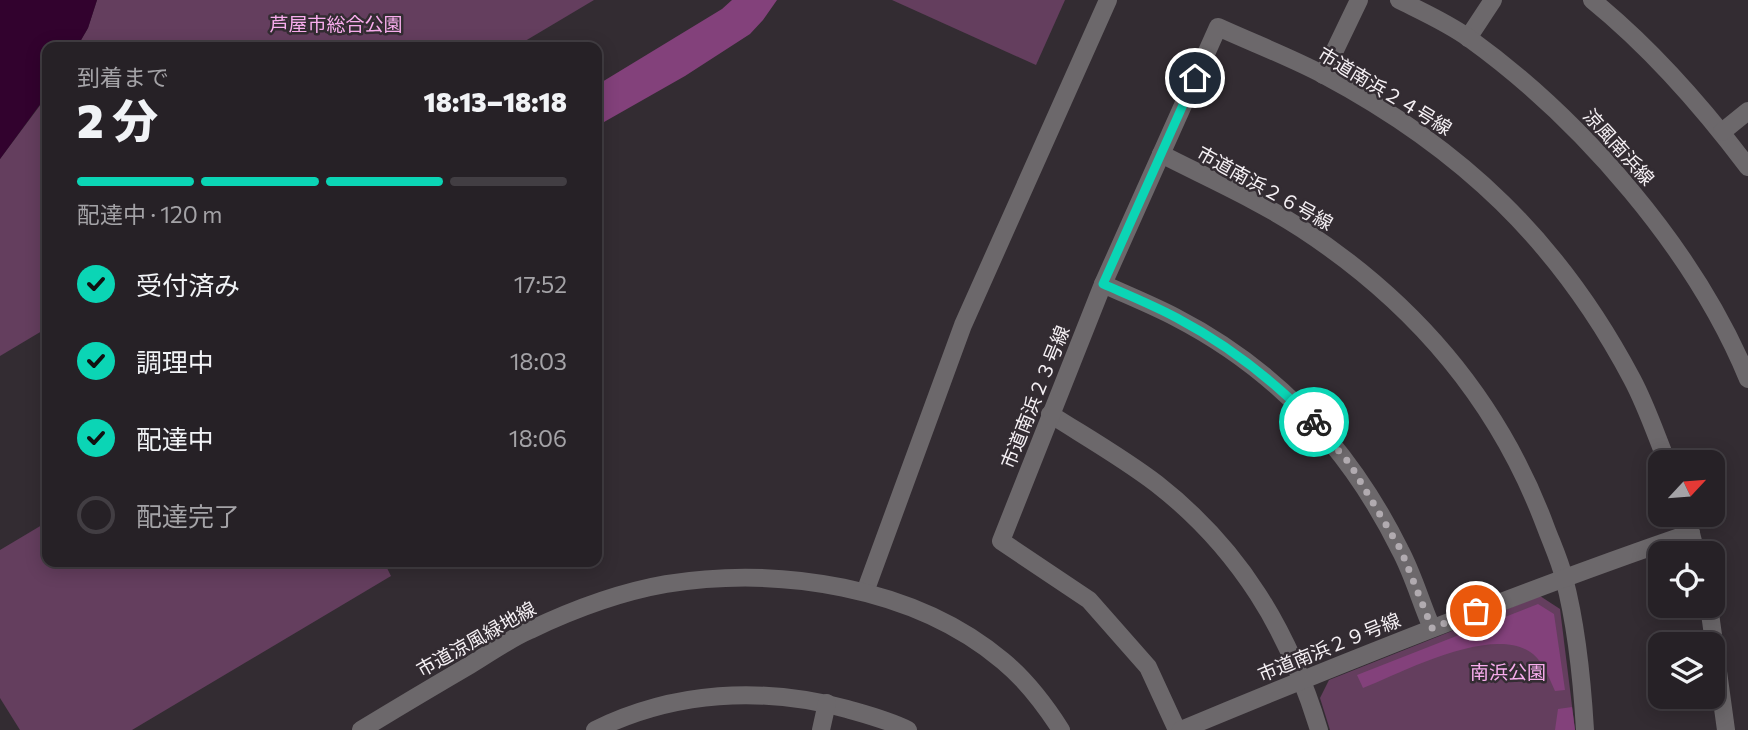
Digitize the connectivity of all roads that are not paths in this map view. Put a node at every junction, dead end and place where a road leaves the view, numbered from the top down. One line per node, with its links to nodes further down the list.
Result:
1 (1108, 0): 21 (street)
2 (1359, 0): 8 (street)
3 (1399, 0): 7 (street, 涼風南浜線)
4 (1493, 0): 7 (street)
5 (1592, 0): 10 (street)
6 (1218, 27): 8 (street, 市道南浜２４号線); 11 (street, 市道南浜２３号線)
7 (1468, 38): 14 (street, 涼風南浜線)
8 (1323, 75): 16 (street, 市道南浜２４号線)
9 (1748, 110): 10 (street)
10 (1722, 132): 12 (street)
11 (1161, 154): 13 (street, 市道南浜２３号線); 20 (street, 市道南浜２６号線)
12 (1748, 167)
13 (1103, 284): 15 (street, 市道南浜２３号線); 23 (street)
14 (1748, 379)
15 (1050, 414): 24 (street); 32 (street, 市道南浜２３号線)
16 (1662, 450)
17 (1689, 527): 18 (street)
18 (1691, 533): 19 (street); 20 (street, 市道南浜２９号線)
19 (1693, 541)
20 (1564, 576): 23 (street, 市道南浜２９号線); 34 (street, 市道南浜２６号線)
21 (866, 592): 26 (street, 市道涼風緑地線); 31 (street, 市道涼風緑地線)
22 (1711, 618): 35 (street)
23 (1432, 628): 24 (street, 市道南浜２９号線)
24 (1303, 679): 32 (street, 市道南浜２９号線); 33 (street)
25 (827, 703): 28 (street); 29 (street); 30 (street)
26 (380, 725): 27 (street, 市道涼風緑地線)
27 (361, 730)
28 (595, 730)
29 (821, 730)
30 (908, 730)
31 (1061, 730)
32 (1179, 730)
33 (1319, 730)
34 (1585, 730)
35 (1726, 730)

